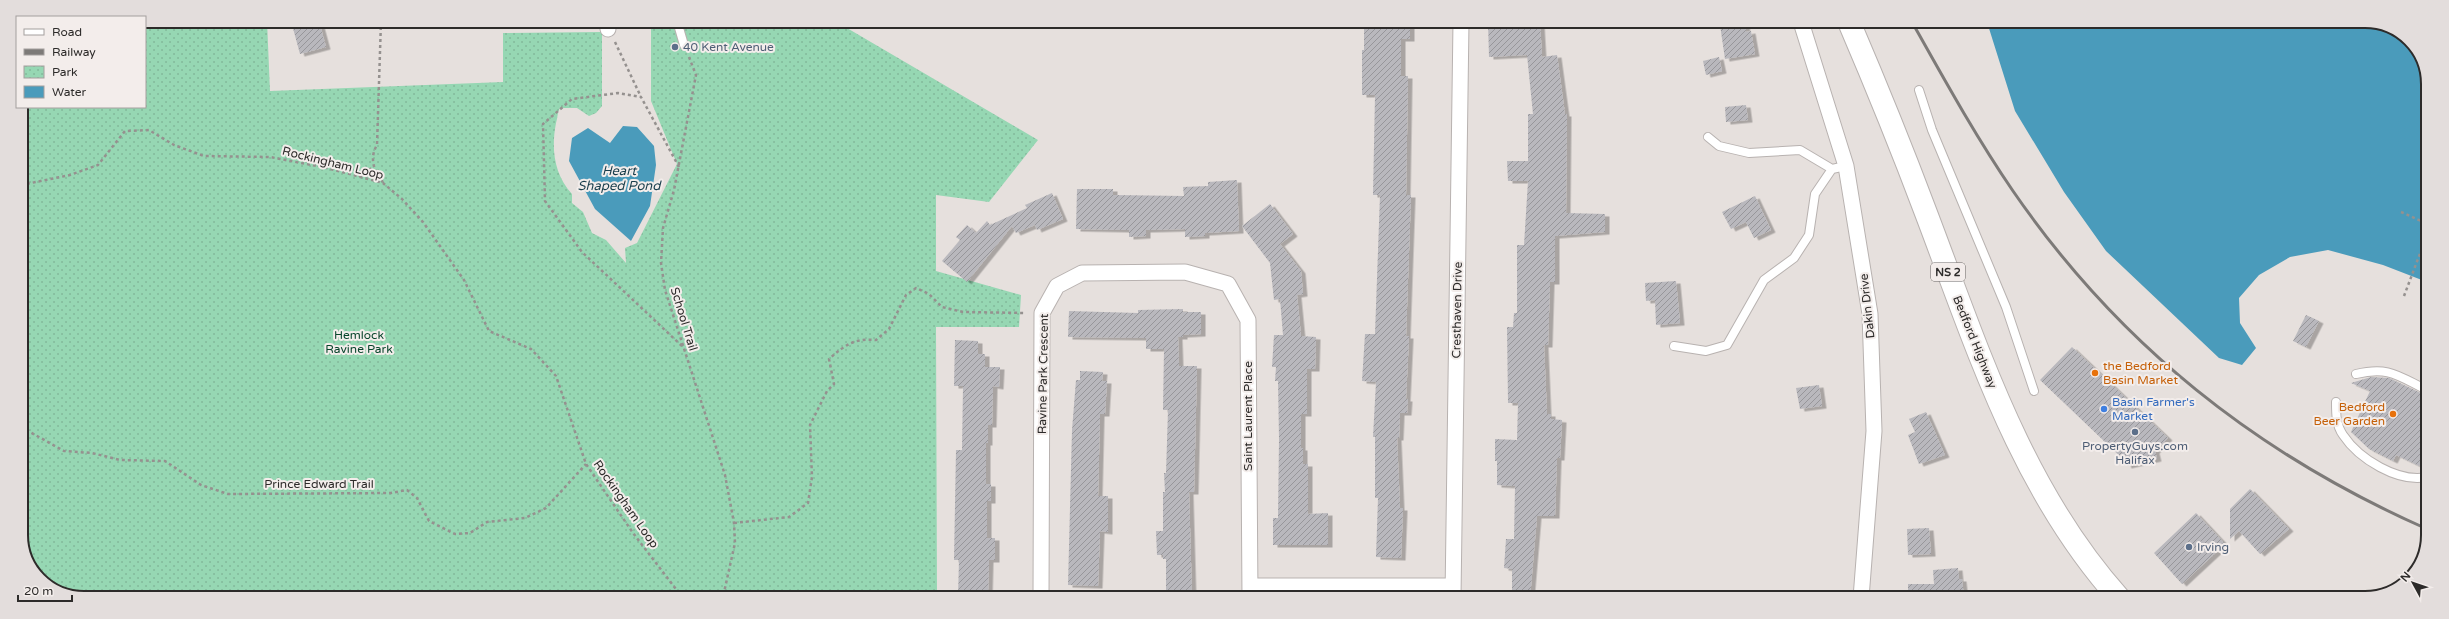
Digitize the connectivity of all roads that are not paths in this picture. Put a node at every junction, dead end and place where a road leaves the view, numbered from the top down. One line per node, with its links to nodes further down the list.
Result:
1 (679, 28): 5 (lane)
2 (1461, 28): 18 (street, Cresthaven Drive)
3 (1803, 28): 8 (street, Dakin Drive)
4 (1851, 28): 20 (main road, Bedford Highway / NS 2)
5 (684, 45)
6 (1919, 90): 13 (lane)
7 (1708, 137): 8 (lane)
8 (1839, 167): 10 (lane); 19 (street, Dakin Drive)
9 (1185, 272): 16 (street, Ravine Park Crescent); 17 (street, Saint Laurent Place)
10 (1674, 346)
11 (2356, 374): 12 (lane)
12 (2421, 387)
13 (2034, 391)
14 (2336, 402): 15 (lane)
15 (2421, 478)
16 (1041, 591)
17 (1250, 591)
18 (1453, 591)
19 (1862, 591)
20 (2113, 591)

